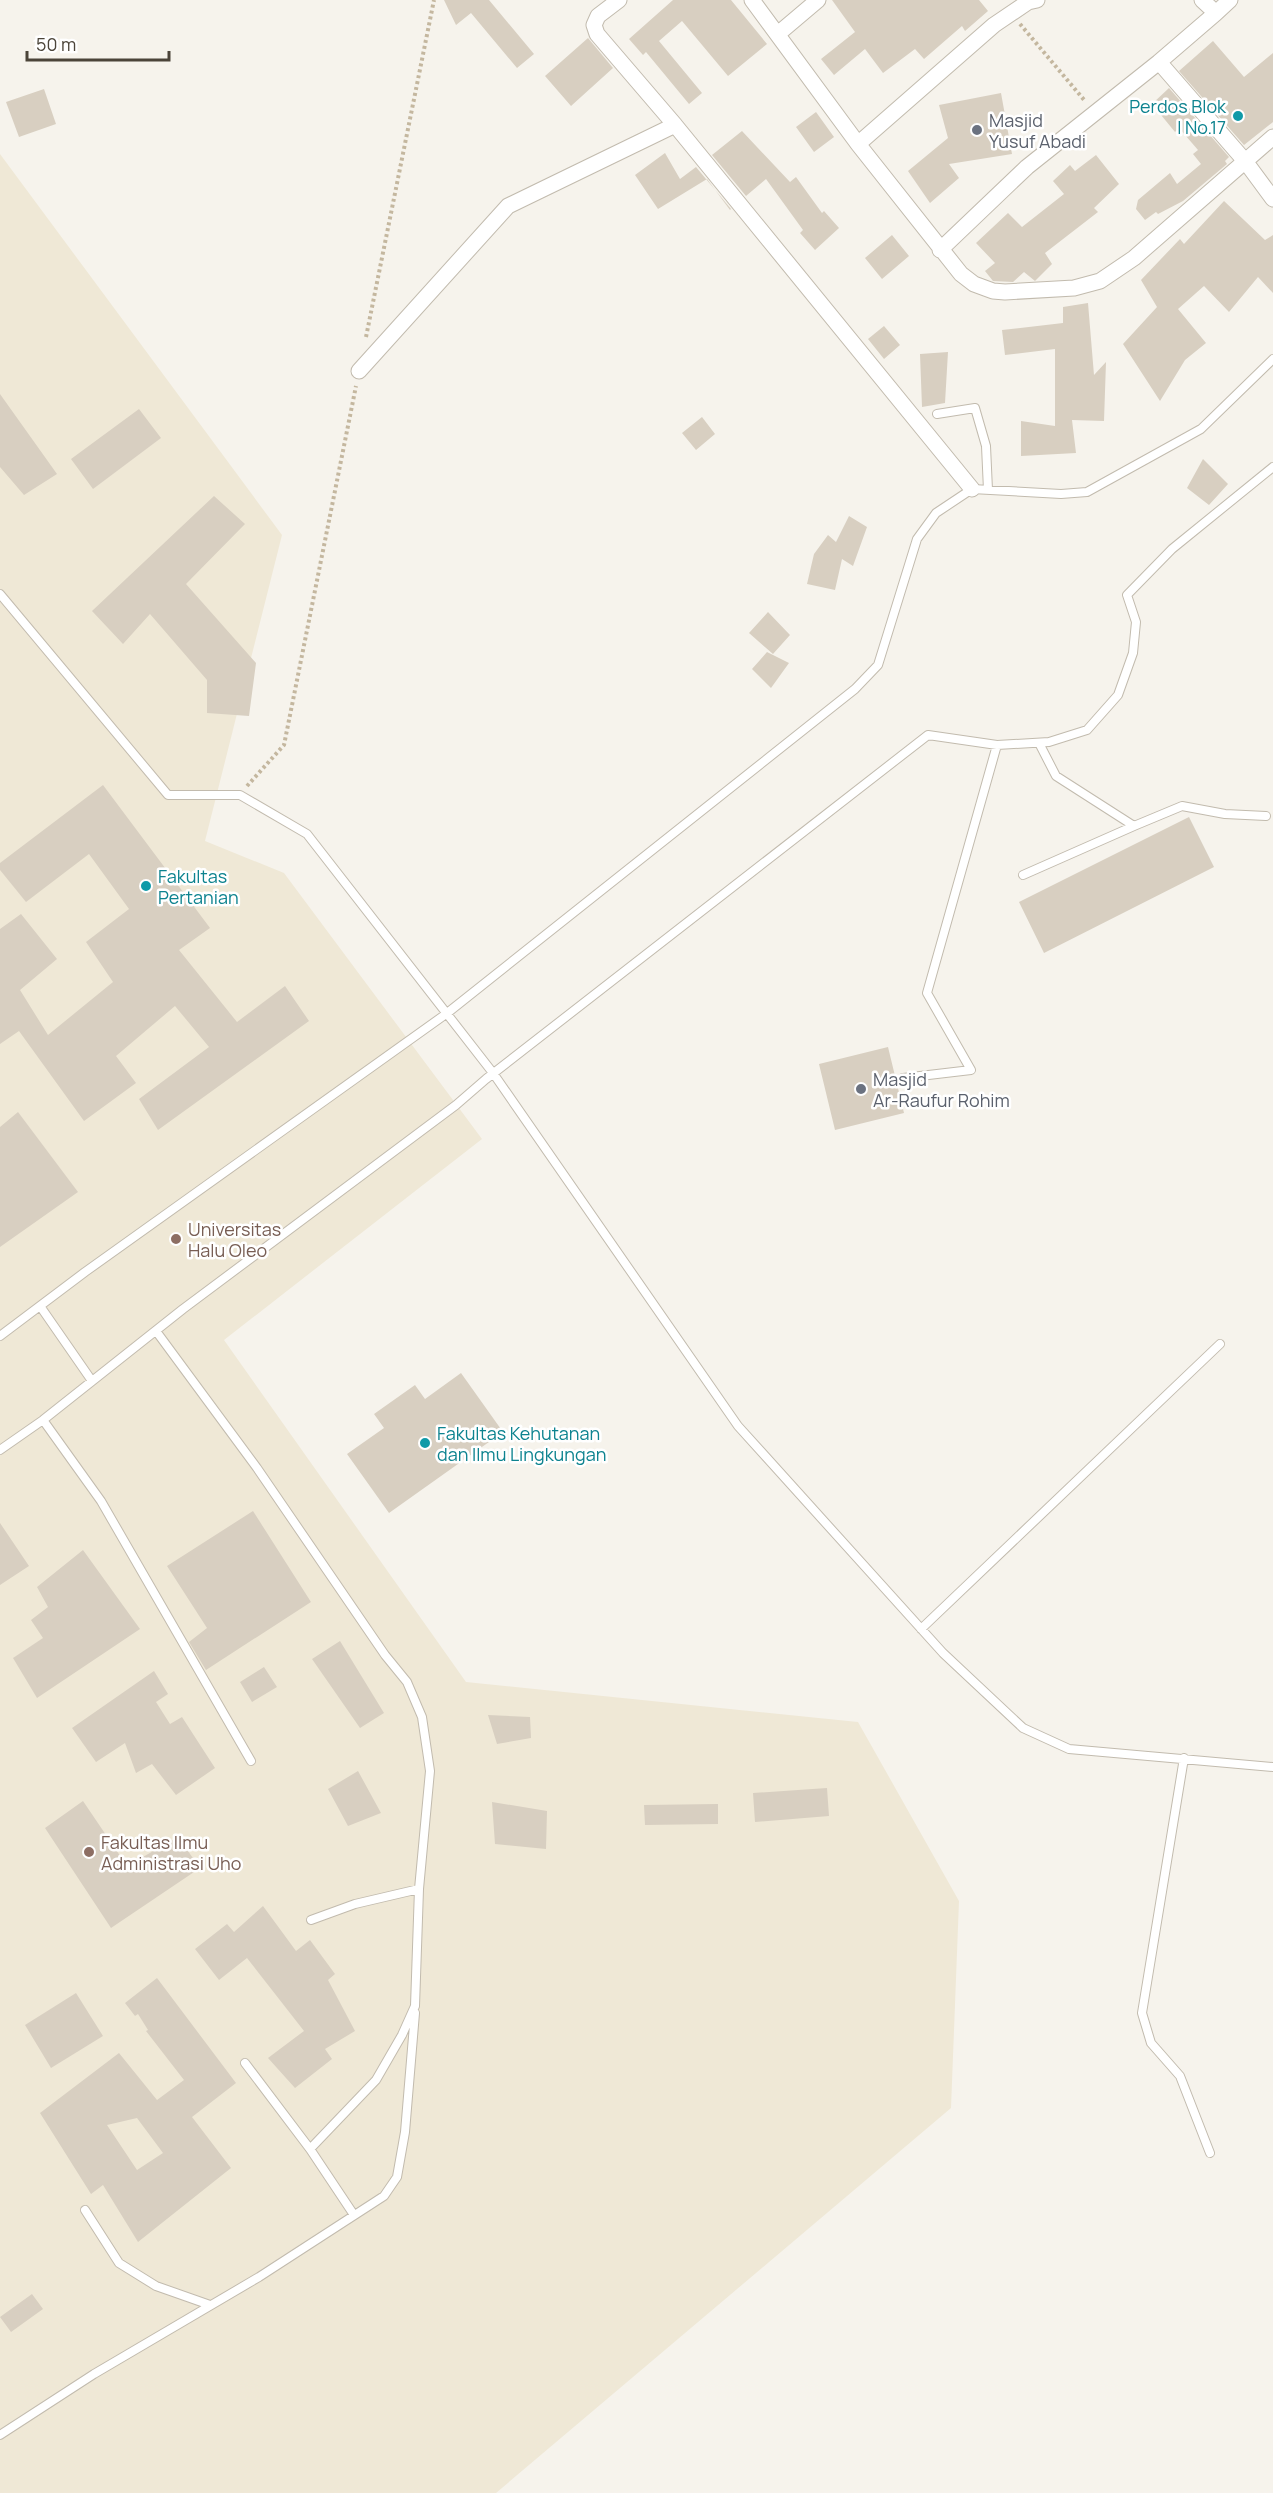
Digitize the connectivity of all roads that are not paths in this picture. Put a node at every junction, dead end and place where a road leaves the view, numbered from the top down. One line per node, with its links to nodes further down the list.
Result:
1 (619, 0): 10 (street)
2 (752, 0): 8 (street)
3 (818, 0): 8 (street)
4 (1037, 0): 12 (street)
5 (1202, 0): 7 (street)
6 (1230, 0): 7 (street)
7 (1216, 13): 9 (street)
8 (779, 33): 12 (street)
9 (1159, 62): 13 (street); 15 (street)
10 (675, 125): 17 (street); 20 (street)
11 (1273, 137): 13 (street)
12 (858, 144): 15 (street)
13 (1245, 161): 14 (street); 15 (street)
14 (1273, 199)
15 (940, 250)
16 (1273, 359): 20 (lane)
17 (359, 371)
18 (938, 414): 20 (lane)
19 (1273, 467): 22 (lane)
20 (980, 490): 27 (lane)
21 (0, 594): 27 (lane)
22 (1039, 743): 23 (lane); 25 (lane)
23 (997, 745): 28 (lane); 29 (lane)
24 (1266, 816): 25 (lane)
25 (1134, 826): 26 (lane)
26 (1023, 875)
27 (446, 1014): 28 (lane); 30 (lane)
28 (493, 1073): 31 (lane); 37 (lane)
29 (903, 1078)
30 (40, 1306): 32 (lane); 34 (lane)
31 (156, 1331): 34 (lane); 41 (lane)
32 (0, 1336)
33 (1220, 1344): 37 (lane)
34 (92, 1381): 35 (lane)
35 (43, 1419): 36 (lane); 39 (lane)
36 (0, 1450)
37 (921, 1629): 38 (lane)
38 (1184, 1758): 40 (lane); 46 (lane)
39 (251, 1761)
40 (1273, 1767)
41 (419, 1889): 42 (lane); 43 (lane)
42 (311, 1920)
43 (415, 2006): 45 (lane); 48 (lane)
44 (245, 2063): 45 (lane)
45 (310, 2149): 48 (lane)
46 (1210, 2153)
47 (85, 2210): 49 (lane)
48 (354, 2215): 49 (lane)
49 (210, 2305): 50 (lane)
50 (0, 2435)

